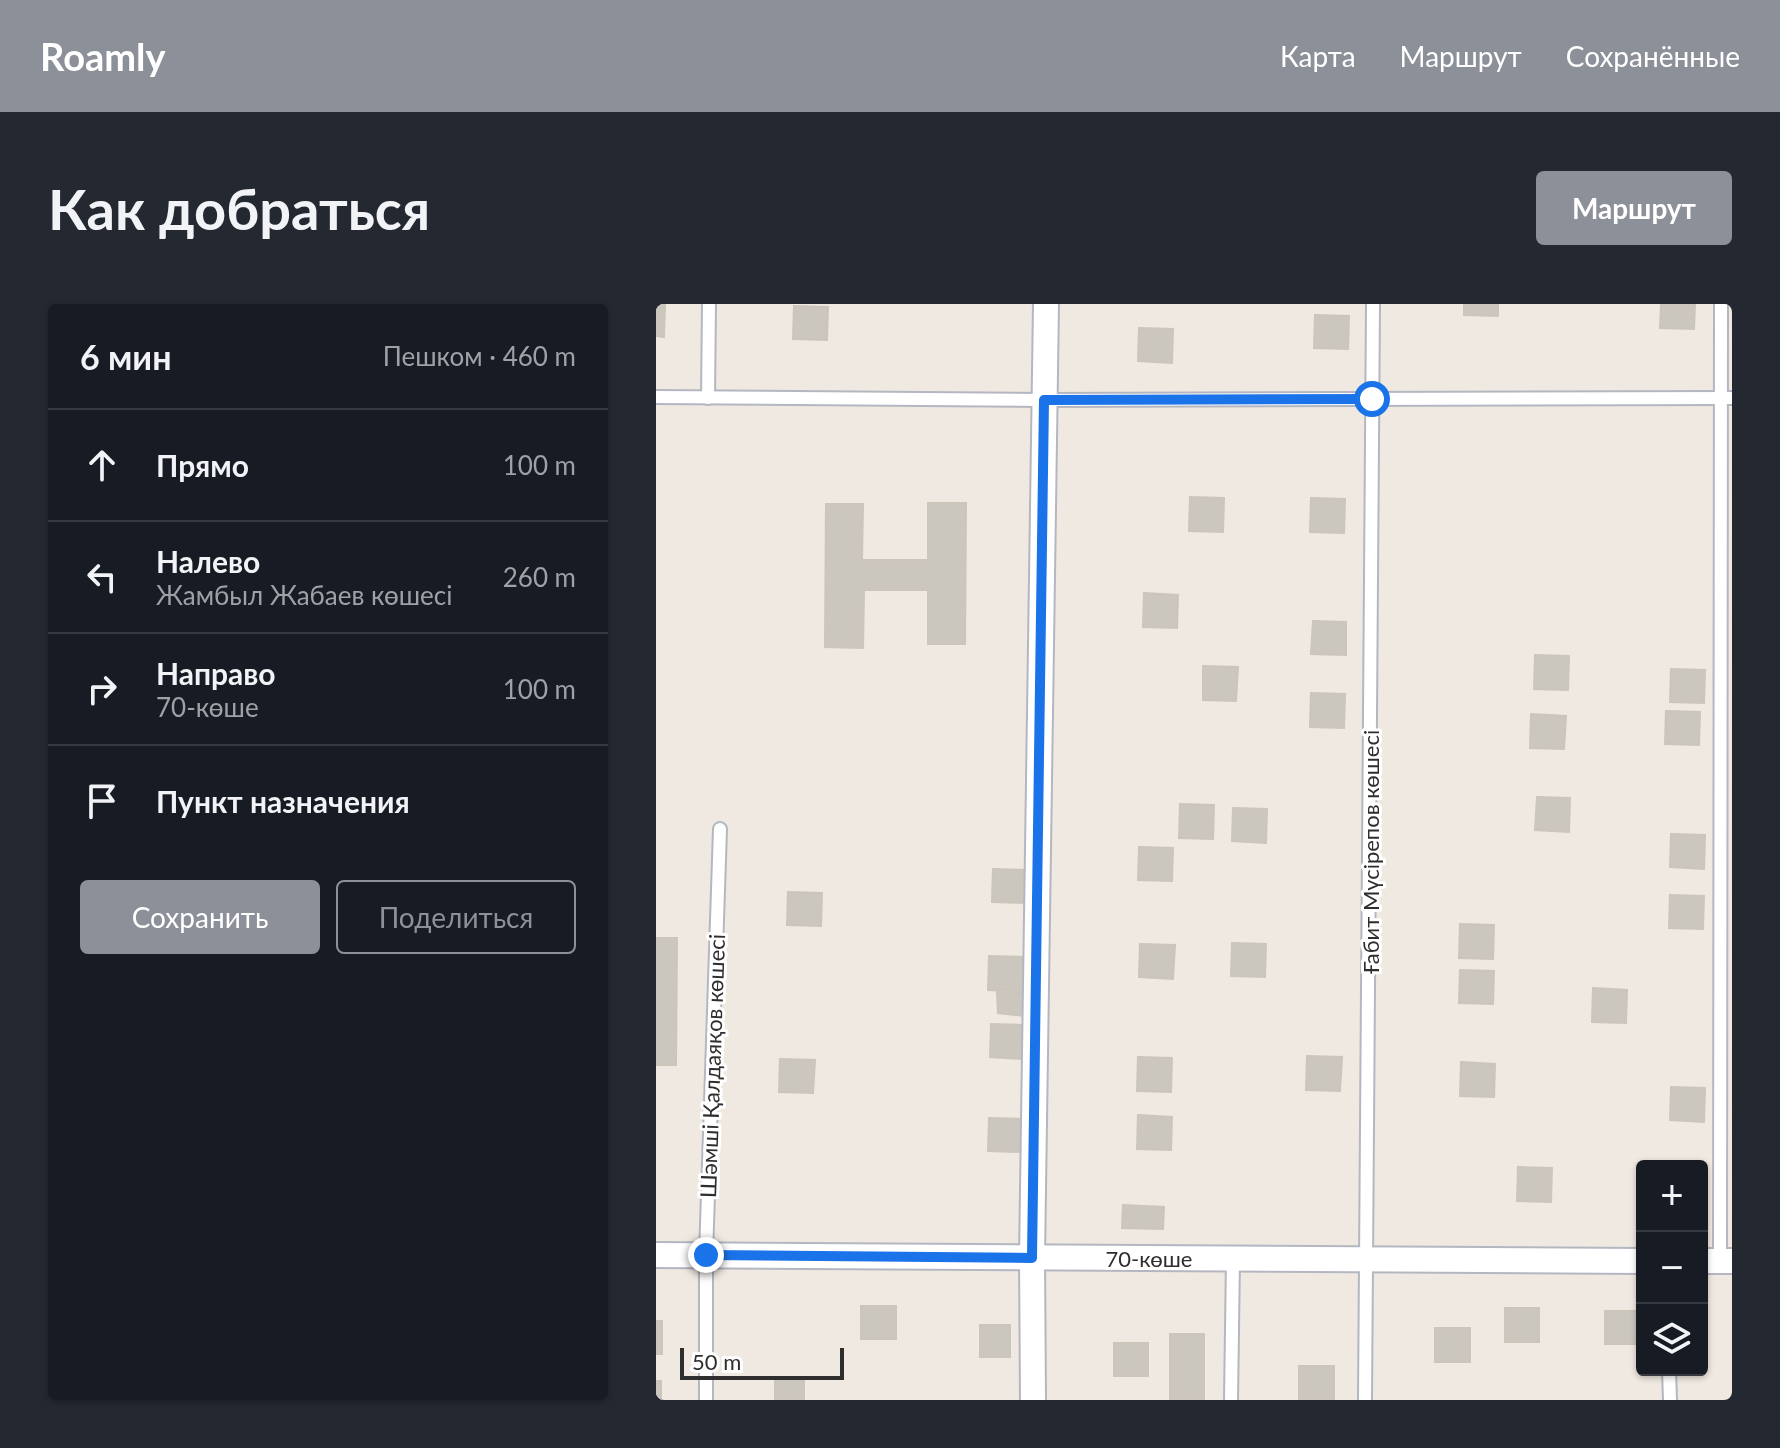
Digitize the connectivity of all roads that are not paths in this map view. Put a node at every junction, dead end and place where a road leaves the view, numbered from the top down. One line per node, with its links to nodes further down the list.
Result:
1 (709, 304): 6 (lane)
2 (1046, 304): 9 (street)
3 (1373, 304): 8 (lane, Ғабит Мүсірепов көшесі)
4 (1721, 304): 7 (lane)
5 (656, 397): 6 (lane)
6 (708, 398): 9 (lane)
7 (1726, 398): 8 (lane); 17 (lane)
8 (1372, 399): 9 (lane); 15 (lane, Ғабит Мүсірепов көшесі)
9 (1044, 400): 13 (street)
10 (720, 829): 12 (lane, Шәмші Қалдаяқов көшесі)
11 (656, 1255): 12 (street, 70-көше)
12 (706, 1255): 13 (street, 70-көше); 19 (lane, Шәмші Қалдаяқов көшесі)
13 (1032, 1258): 14 (street, 70-көше); 20 (street)
14 (1233, 1259): 15 (street, 70-көше); 21 (lane)
15 (1368, 1259): 16 (street, 70-көше); 22 (lane, Ғабит Мүсірепов көшесі)
16 (1636, 1261)
17 (1718, 1261)
18 (1669, 1376): 23 (lane)
19 (706, 1400)
20 (1033, 1400)
21 (1231, 1400)
22 (1365, 1400)
23 (1670, 1400)

